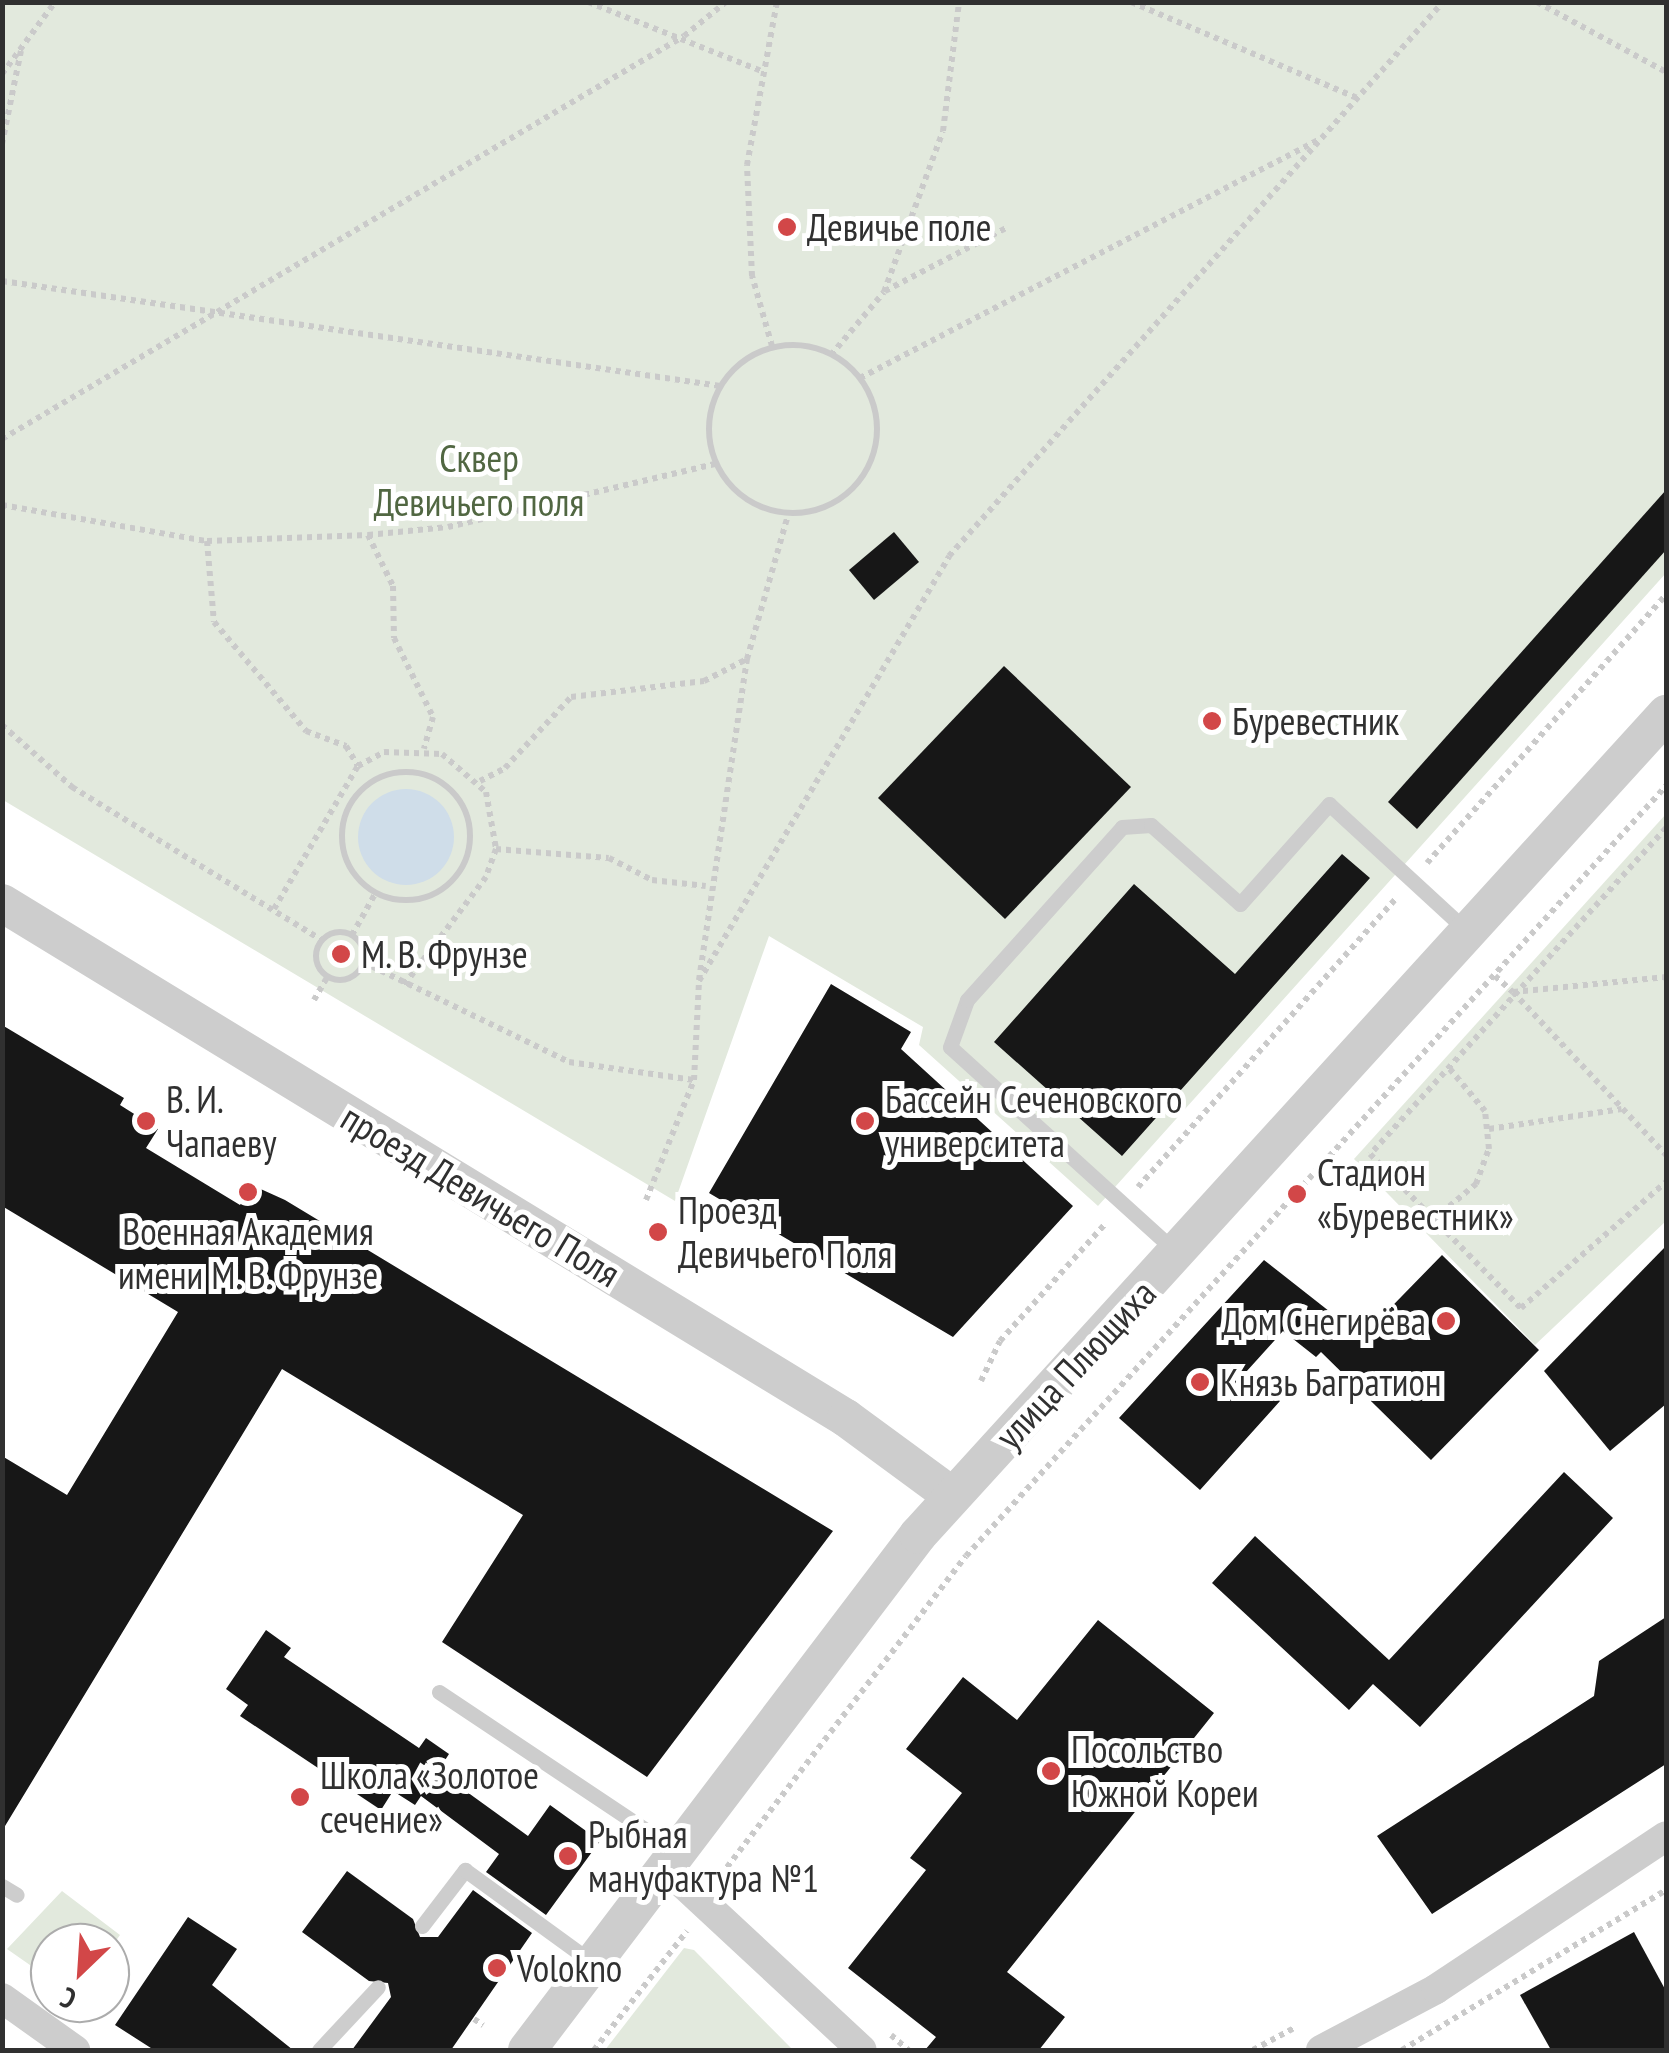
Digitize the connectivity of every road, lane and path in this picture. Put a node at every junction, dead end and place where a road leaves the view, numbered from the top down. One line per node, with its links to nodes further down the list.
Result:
1 (55, 2): 12 (path)
2 (588, 2): 10 (path)
3 (624, 2): 10 (path)
4 (726, 2): 11 (path)
5 (777, 2): 13 (path)
6 (959, 2): 21 (path)
7 (1131, 2): 16 (path)
8 (1443, 2): 16 (path)
9 (1537, 2): 14 (path)
10 (624, 12): 11 (path)
11 (684, 36): 13 (path); 22 (path)
12 (21, 51): 15 (path); 18 (path)
13 (760, 71): 23 (path)
14 (1666, 72)
15 (2, 74)
16 (1357, 98): 17 (path)
17 (1326, 136): 25 (path); 55 (path)
18 (2, 144)
19 (1008, 226): 21 (path)
20 (2, 282): 22 (path)
21 (884, 292): 24 (path)
22 (228, 308): 26 (path); 27 (path)
23 (772, 346): 24 (path); 26 (path)
24 (831, 354): 25 (path)
25 (860, 378): 30 (path)
26 (720, 386): 28 (path)
27 (2, 439)
28 (715, 464): 30 (path); 31 (path)
29 (2, 505): 32 (path)
30 (788, 514): 34 (path)
31 (368, 535): 32 (path); 37 (path)
32 (207, 541): 38 (path)
33 (1666, 595): 43 (path)
34 (747, 660): 39 (path); 44 (path)
35 (1666, 714): 48 (street, улица Плющиха)
36 (2, 725): 47 (path)
37 (424, 749): 38 (path); 39 (path)
38 (358, 766): 47 (path)
39 (480, 781): 42 (path)
40 (1666, 786): 53 (path)
41 (1666, 828): 57 (path)
42 (496, 849): 44 (path); 56 (path)
43 (1412, 880): 48 (lane); 66 (path); 66 (lane)
44 (706, 886): 55 (path)
45 (375, 894): 45 (path); 49 (path)
46 (2, 904): 70 (street, проезд Девичьего Поля)
47 (274, 910): 50 (path)
48 (1468, 932): 68 (street, улица Плющиха)
49 (352, 935): 50 (path); 51 (path)
50 (322, 940): 52 (path)
51 (363, 962): 52 (path); 56 (path)
52 (328, 976): 58 (path)
53 (1494, 976): 57 (path); 76 (path)
54 (1666, 976): 57 (path)
55 (699, 982): 60 (path)
56 (404, 985): 60 (path)
57 (1513, 992): 59 (path); 61 (path)
58 (314, 1000)
59 (1448, 1068): 62 (path); 67 (path)
60 (694, 1080): 65 (path)
61 (1624, 1109): 62 (path); 63 (path)
62 (1489, 1129): 67 (path)
63 (1666, 1154)
64 (1666, 1182): 67 (path)
65 (646, 1200)
66 (1123, 1204): 68 (lane); 69 (path)
67 (1434, 1219)
68 (1176, 1253): 70 (street, улица Плющиха)
69 (981, 1381)
70 (952, 1496): 73 (street, улица Плющиха)
71 (440, 1692): 73 (lane)
72 (1666, 1836): 91 (street)
73 (671, 1859): 76 (street); 79 (street, улица Плющиха)
74 (2, 1886): 77 (lane)
75 (1666, 1890): 92 (path)
76 (720, 1891): 88 (path); 89 (street)
77 (18, 1896)
78 (422, 1926): 79 (lane)
79 (593, 1963): 87 (street, улица Плющиха)
80 (378, 1987): 86 (lane)
81 (4, 2001): 85 (street)
82 (474, 2018): 84 (path)
83 (878, 2024): 90 (path)
84 (483, 2025)
85 (74, 2050)
86 (320, 2050)
87 (527, 2050)
88 (594, 2050)
89 (862, 2050)
90 (908, 2050)
91 (1321, 2050)
92 (1402, 2050)

